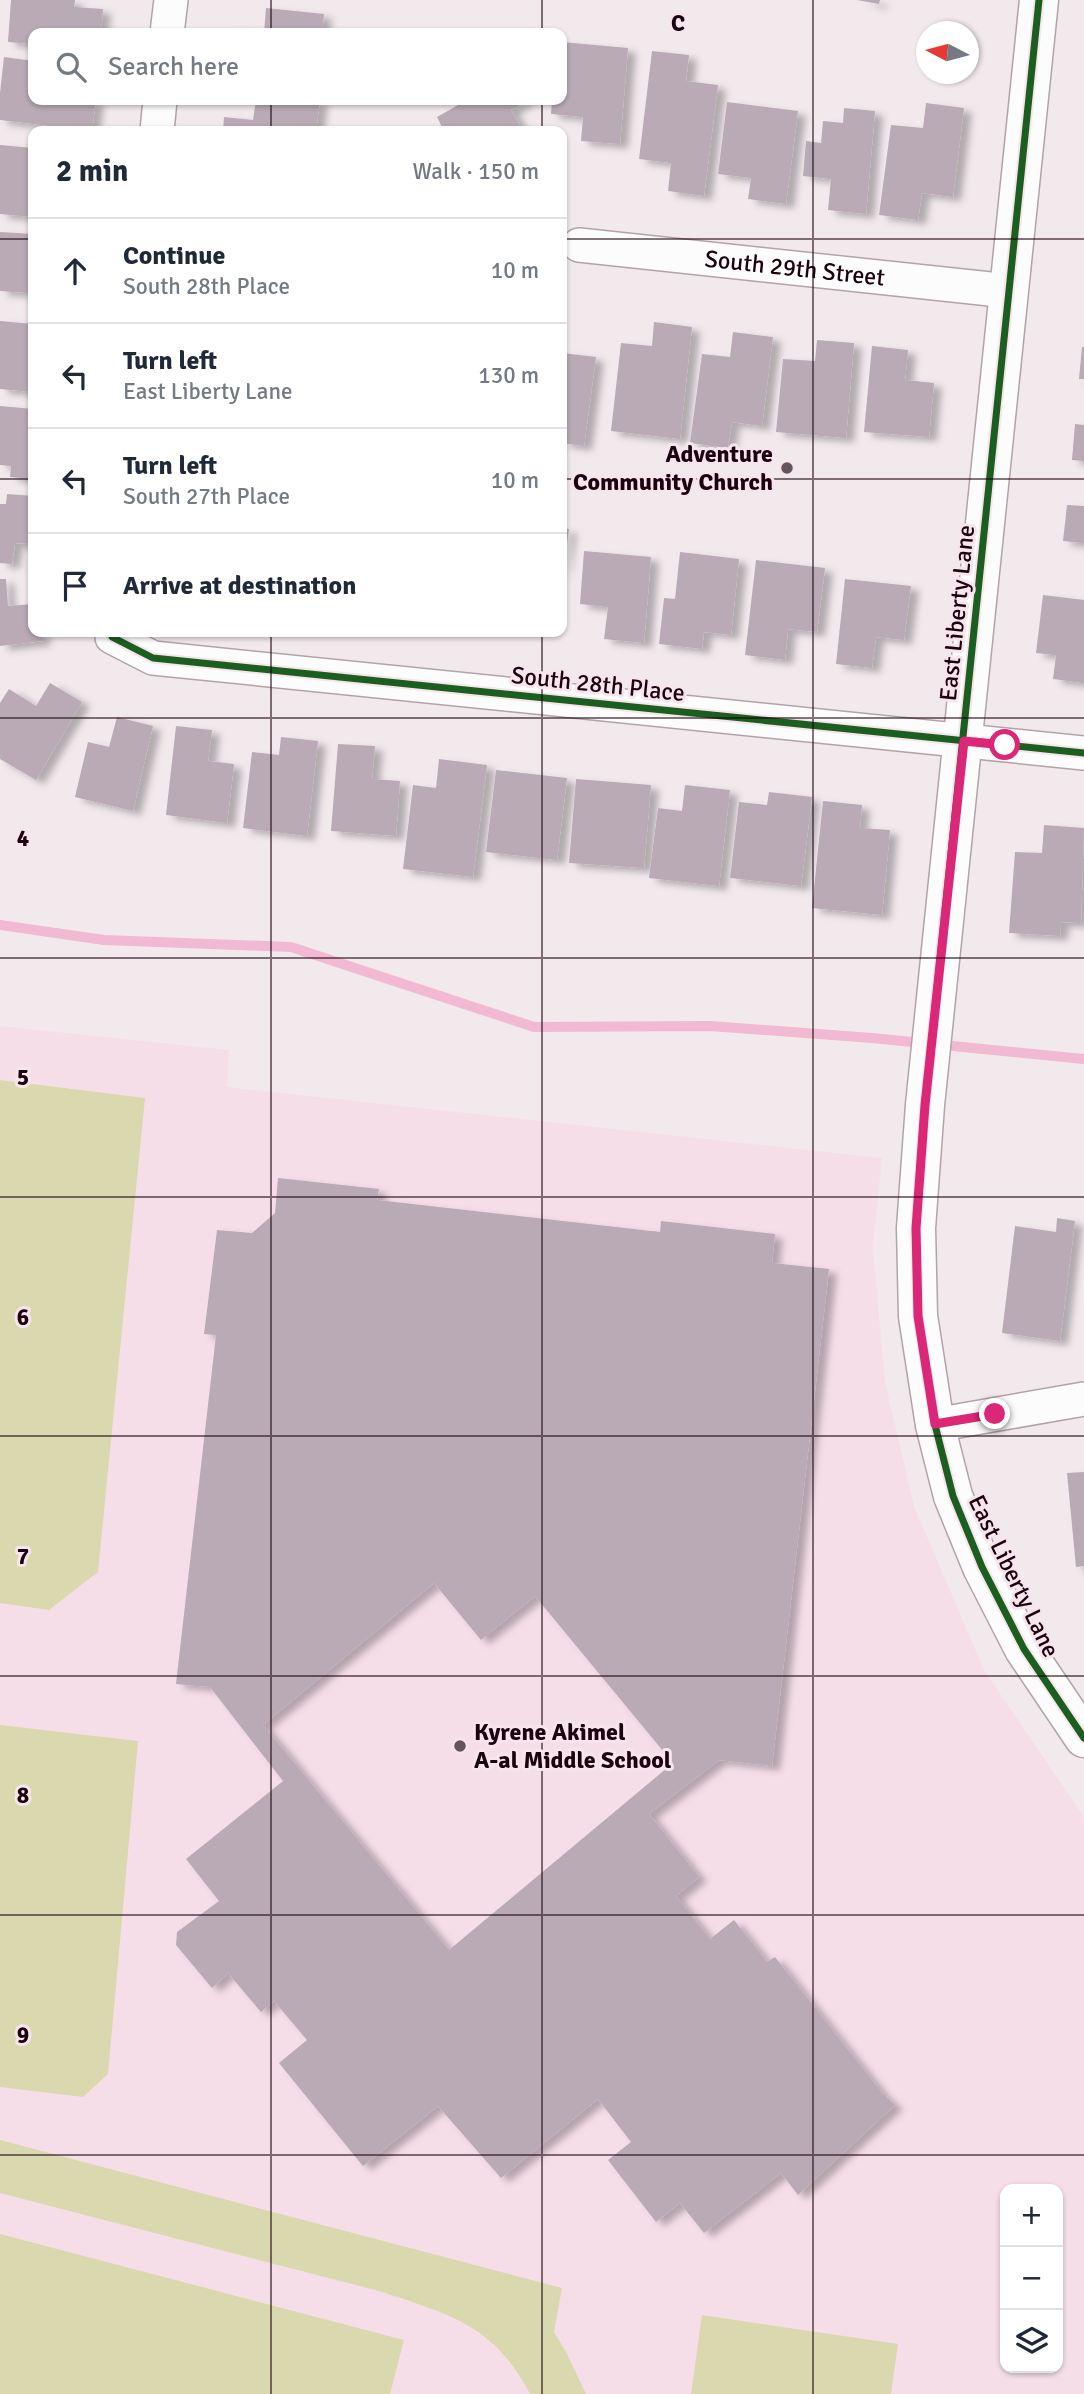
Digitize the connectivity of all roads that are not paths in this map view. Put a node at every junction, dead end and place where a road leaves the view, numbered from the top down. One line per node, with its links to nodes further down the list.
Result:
1 (171, 0): 3 (street)
2 (1039, 0): 7 (street, East Liberty Lane)
3 (168, 28)
4 (160, 105): 5 (street)
5 (157, 126)
6 (579, 245): 7 (street, South 29th Street)
7 (1009, 291): 9 (street, East Liberty Lane)
8 (117, 637): 9 (street, South 28th Place)
9 (964, 741): 10 (street, South 28th Place); 12 (street, East Liberty Lane)
10 (1084, 753)
11 (1084, 1399): 12 (street)
12 (935, 1424): 13 (street, East Liberty Lane)
13 (1084, 1738)

